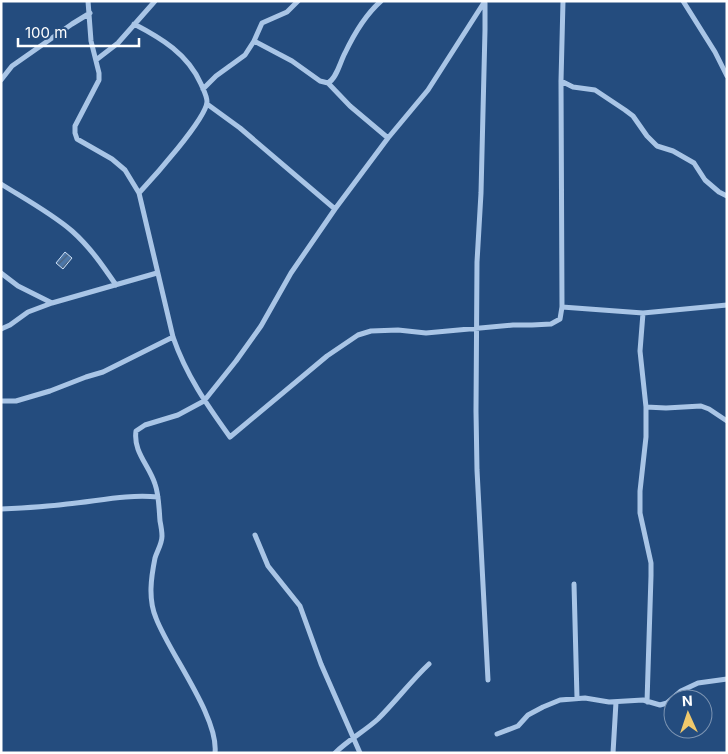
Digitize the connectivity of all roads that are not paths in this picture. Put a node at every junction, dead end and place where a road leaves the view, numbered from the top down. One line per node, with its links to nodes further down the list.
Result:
1 (88, 1): 8 (street)
2 (155, 1): 9 (street)
3 (298, 1): 10 (street)
4 (381, 1): 15 (street)
5 (564, 1): 14 (street)
6 (683, 1): 12 (street)
7 (485, 2): 18 (street); 31 (street)
8 (90, 14): 11 (street); 13 (street)
9 (134, 24): 11 (street); 16 (street)
10 (254, 41): 15 (street); 16 (street)
11 (96, 60): 20 (street)
12 (727, 76)
13 (1, 80)
14 (561, 81): 21 (street); 28 (street)
15 (328, 84): 18 (street)
16 (203, 89): 17 (street)
17 (207, 104): 20 (street); 22 (street)
18 (388, 138): 22 (street)
19 (1, 184): 25 (street)
20 (138, 193): 24 (street)
21 (727, 196)
22 (334, 209): 34 (street)
23 (1, 273): 26 (street)
24 (157, 273): 25 (street); 32 (street)
25 (116, 285): 26 (street)
26 (52, 302): 30 (street)
27 (727, 305): 29 (street)
28 (562, 307): 29 (street); 31 (street)
29 (643, 313): 35 (street)
30 (1, 329)
31 (477, 329): 34 (street); 43 (street)
32 (173, 337): 33 (street); 34 (street)
33 (1, 401)
34 (204, 401): 37 (street)
35 (646, 407): 36 (street); 46 (street)
36 (727, 421)
37 (158, 497): 38 (street); 49 (street)
38 (1, 509)
39 (255, 535): 48 (street)
40 (574, 584): 44 (street)
41 (429, 664): 48 (street)
42 (727, 679): 46 (street)
43 (488, 680)
44 (577, 698): 45 (street); 47 (street)
45 (616, 702): 46 (street); 52 (street)
46 (646, 702)
47 (497, 734)
48 (353, 739): 50 (street); 51 (street)
49 (215, 753)
50 (336, 753)
51 (360, 753)
52 (614, 753)

